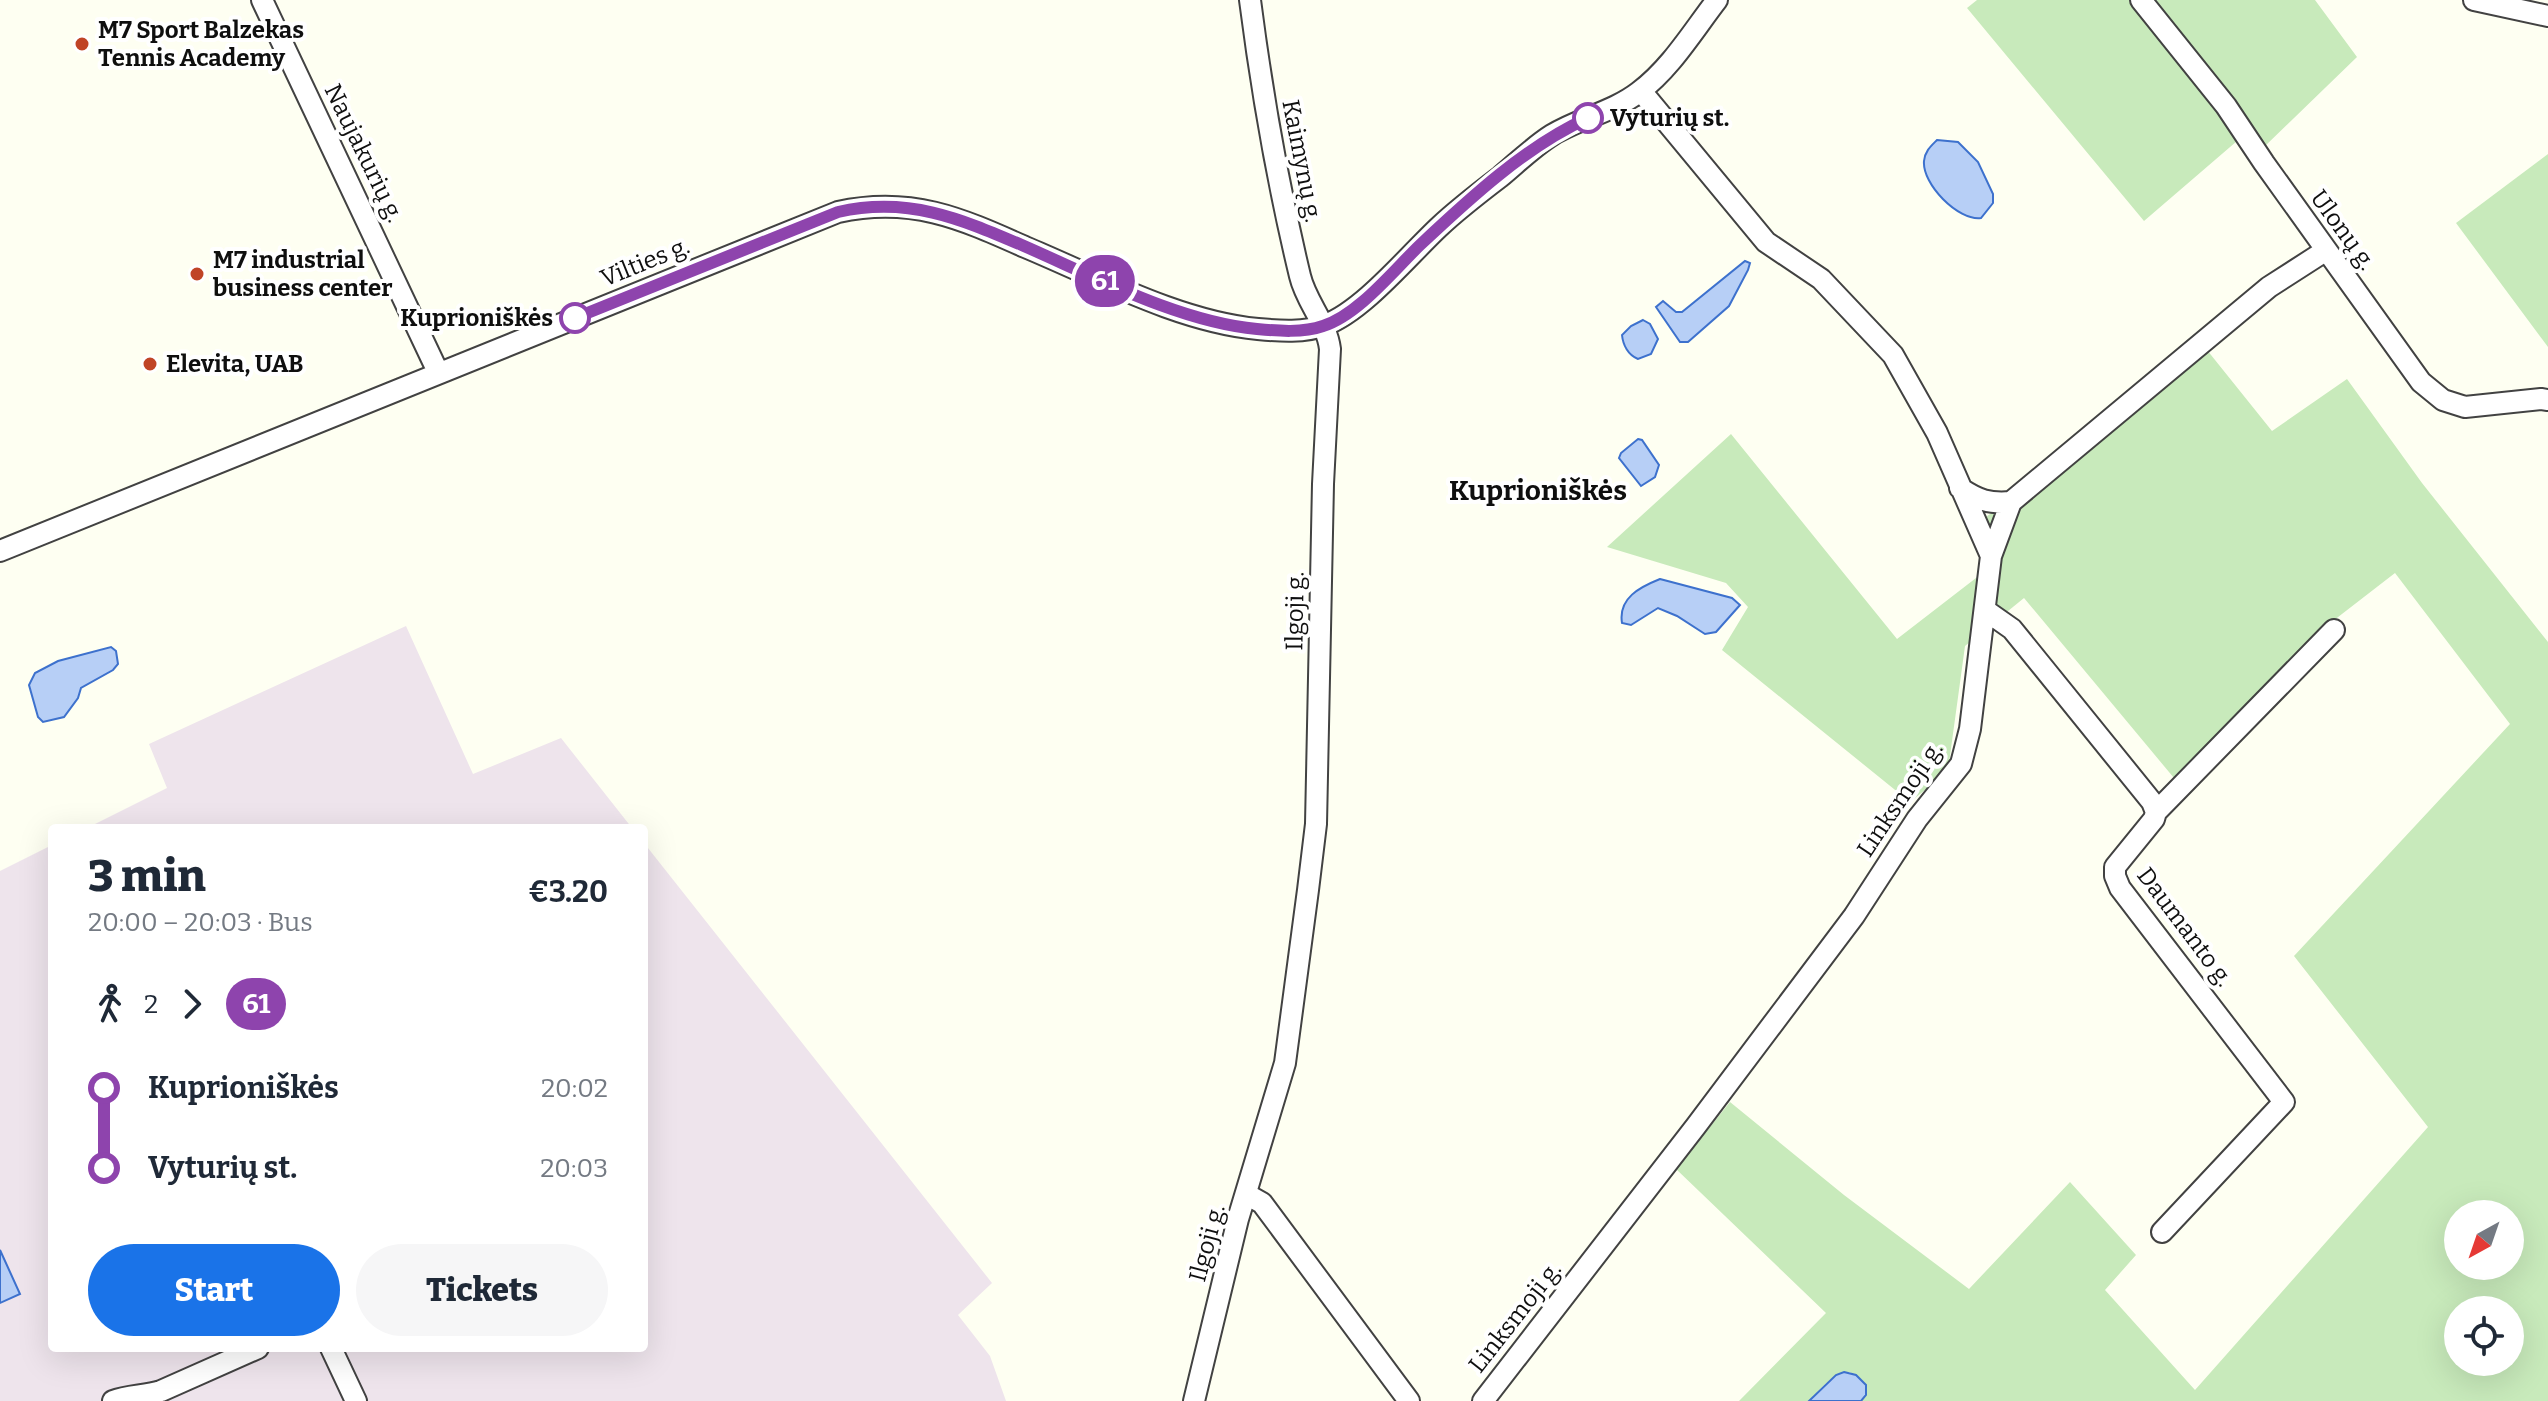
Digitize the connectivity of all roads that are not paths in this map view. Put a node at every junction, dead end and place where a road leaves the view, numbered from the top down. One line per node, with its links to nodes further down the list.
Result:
1 (262, 0): 10 (street, Naujakurių g.)
2 (1250, 0): 9 (street, Kaimynų g.)
3 (1717, 0): 7 (street)
4 (2141, 0): 8 (street, Ulonų g.)
5 (2474, 0): 6 (street)
6 (2548, 16)
7 (1641, 91): 9 (street); 12 (street)
8 (2325, 251): 11 (street, Ulonų g.); 13 (street, Linksmoji g.)
9 (1323, 326): 10 (street, Vilties g.); 19 (street, Ilgoji g.)
10 (438, 372): 14 (street, Vilties g.)
11 (2548, 400)
12 (1960, 488): 13 (street); 15 (street)
13 (2011, 502): 15 (street, Linksmoji g.)
14 (0, 551)
15 (1991, 556): 16 (street, Linksmoji g.)
16 (1985, 610): 18 (street); 27 (street, Linksmoji g.)
17 (2334, 630): 18 (street)
18 (2156, 812): 20 (street, Daumanto g.)
19 (1246, 1194): 25 (street, Ilgoji g.); 26 (street)
20 (2162, 1232)
21 (249, 1352): 23 (street)
22 (333, 1352): 24 (street)
23 (113, 1401)
24 (356, 1401)
25 (1194, 1401)
26 (1409, 1401)
27 (1483, 1401)

